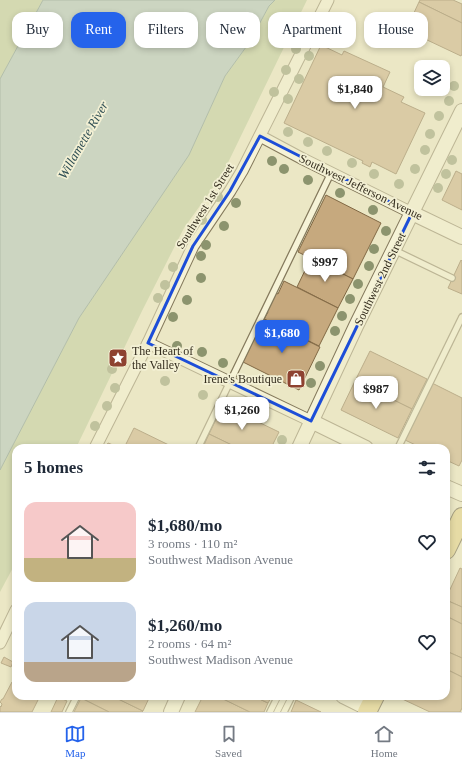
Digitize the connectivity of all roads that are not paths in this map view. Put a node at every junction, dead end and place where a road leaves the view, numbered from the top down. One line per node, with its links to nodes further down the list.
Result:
1 (328, 0): 3 (street, Southwest 1st Street)
2 (462, 110): 5 (street, Southwest 2nd Street)
3 (260, 136): 4 (street, Southwest Jefferson Avenue); 10 (street, Southwest 1st Street)
4 (331, 172): 5 (street, Southwest Jefferson Avenue); 11 (lane)
5 (412, 213): 6 (street, Southwest Jefferson Avenue); 7 (street, Southwest 2nd Street)
6 (462, 236)
7 (394, 250): 8 (lane); 12 (street, Southwest 2nd Street)
8 (452, 278)
9 (462, 317): 17 (lane)
10 (148, 343): 11 (street); 13 (street, Southwest 1st Street)
11 (230, 383): 12 (street); 14 (lane)
12 (311, 422): 15 (street, Southwest 2nd Street); 16 (street)
13 (96, 444)
14 (200, 444)
15 (301, 444)
16 (358, 444)
17 (400, 444)
18 (450, 489): 19 (street)
19 (462, 494)
20 (462, 517): 21 (highway)
21 (450, 542)
22 (12, 618): 23 (street)
23 (0, 643)
24 (75, 700): 31 (lane)
25 (176, 700): 32 (street)
26 (276, 700): 33 (lane)
27 (283, 700): 34 (lane)
28 (290, 700): 35 (lane)
29 (354, 700): 30 (street)
30 (370, 706)
31 (69, 712)
32 (171, 712)
33 (270, 712)
34 (277, 712)
35 (284, 712)

